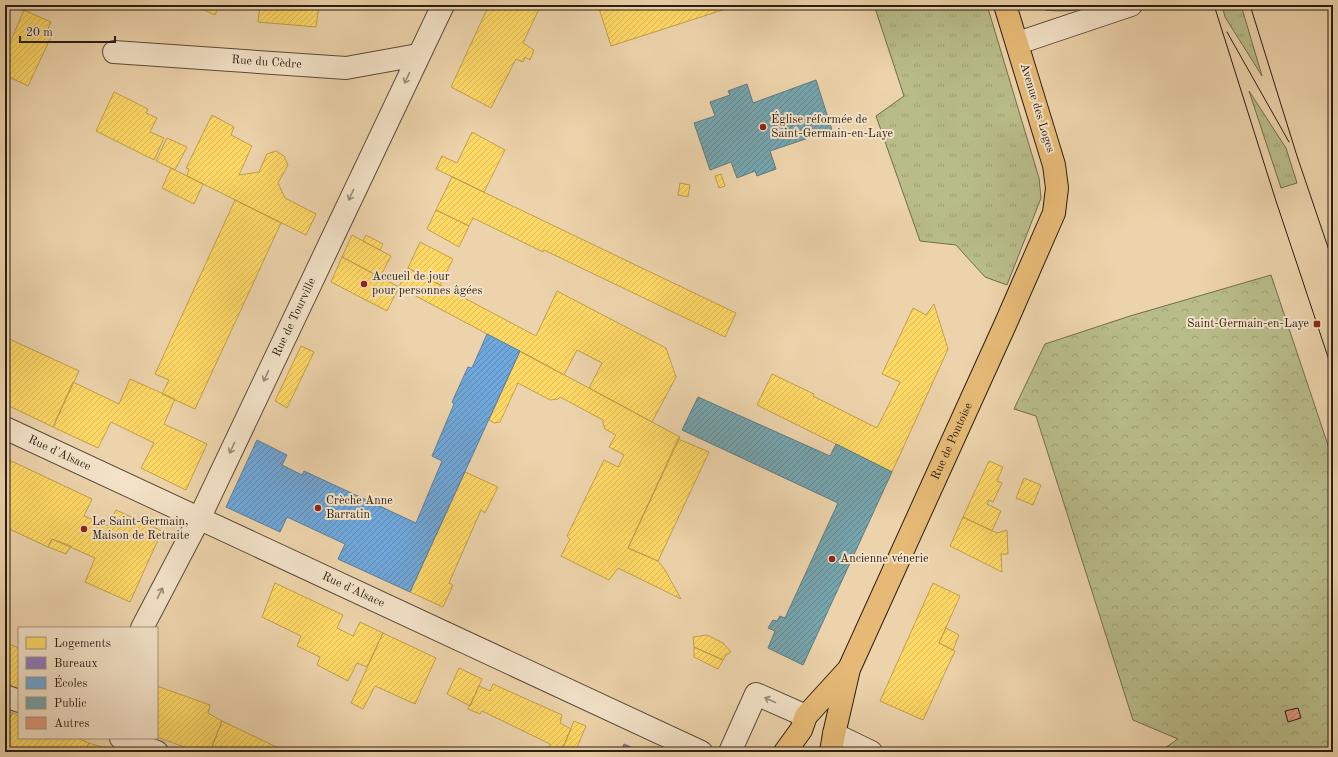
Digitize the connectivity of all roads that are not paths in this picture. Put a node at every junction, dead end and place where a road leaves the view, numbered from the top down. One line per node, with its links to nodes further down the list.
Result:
1 (442, 5): 6 (street, Rue de Tourville)
2 (1005, 5): 4 (main road, Avenue des Loges)
3 (1131, 5): 4 (street)
4 (1018, 43): 7 (main road, Avenue des Loges)
5 (114, 52): 6 (street, Rue du Cèdre)
6 (418, 55): 9 (street, Rue de Tourville, one-way to 9)
7 (1054, 213): 11 (main road, Rue de Pontoise)
8 (5, 428): 9 (street, Rue d'Alsace)
9 (198, 518): 10 (street, Rue de Tourville, one-way to 9); 18 (street, Rue d'Alsace)
10 (143, 627)
11 (848, 669): 14 (main road, Rue de Pontoise); 16 (main road, Rue de Pontoise)
12 (5, 696): 13 (street)
13 (18, 701)
14 (806, 716): 19 (street, one-way to 19); 20 (main road, Rue de Pontoise)
15 (124, 739): 17 (street)
16 (833, 743): 21 (street)
17 (157, 752)
18 (701, 752)
19 (730, 752)
20 (785, 752)
21 (871, 752)

